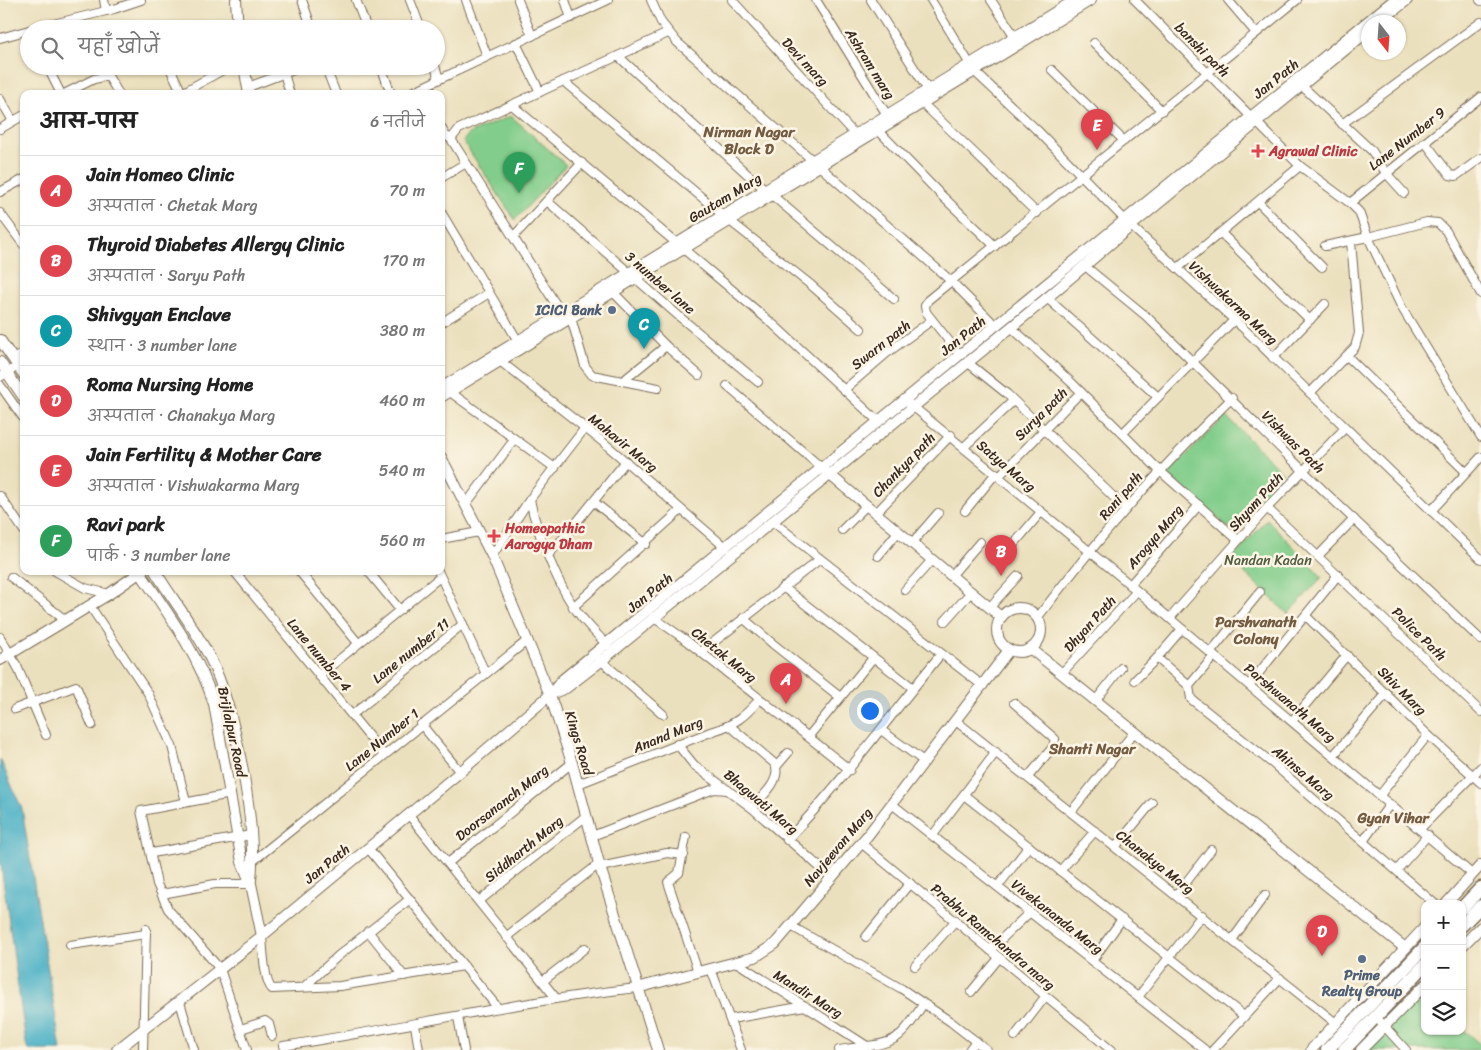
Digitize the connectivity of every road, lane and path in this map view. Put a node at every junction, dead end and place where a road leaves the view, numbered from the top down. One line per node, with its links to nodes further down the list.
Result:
1 (104, 0): 24 (street)
2 (140, 0): 24 (street)
3 (236, 0): 28 (street)
4 (302, 0): 29 (street)
5 (356, 0): 30 (street)
6 (410, 0): 31 (street)
7 (466, 0): 42 (street)
8 (518, 0): 36 (street)
9 (565, 0): 26 (street)
10 (608, 0): 26 (street)
11 (651, 0): 34 (street)
12 (732, 0): 85 (street, Devi marg)
13 (816, 0): 77 (street, Ashram marg)
14 (871, 0): 70 (street)
15 (930, 0): 44 (street, Vishwakarma Marg)
16 (991, 0): 39 (street)
17 (1075, 0): 39 (street, Gautam Marg)
18 (1091, 0): 39 (street)
19 (1136, 0): 46 (street, banshi path)
20 (1228, 0): 35 (street)
21 (1297, 0): 35 (street)
22 (1407, 0): 25 (street)
23 (1388, 2): 79 (street, Jan Path)
24 (106, 11): 27 (street)
25 (1388, 15)
26 (571, 18): 36 (street)
27 (70, 20)
28 (237, 20)
29 (309, 20)
30 (364, 20)
31 (418, 20)
32 (1481, 22): 81 (street)
33 (20, 32): 38 (street)
34 (668, 33): 43 (street); 92 (street)
35 (1256, 33): 46 (street)
36 (532, 36): 40 (street)
37 (1361, 37): 59 (street, Jan Path)
38 (0, 38)
39 (1017, 40): 44 (street, Gautam Marg)
40 (516, 43): 42 (street); 71 (street)
41 (1094, 43): 76 (street)
42 (487, 56): 57 (street)
43 (618, 56): 58 (street); 99 (street)
44 (972, 68): 70 (street, Gautam Marg); 74 (street); 96 (street, Vishwakarma Marg)
45 (1052, 70): 87 (street)
46 (1208, 73): 76 (street); 79 (street, banshi path)
47 (52, 75): 60 (street)
48 (173, 75): 63 (street)
49 (214, 75): 64 (street)
50 (246, 75): 65 (street)
51 (280, 75): 65 (street)
52 (285, 75): 66 (street)
53 (329, 75): 67 (street)
54 (384, 75): 68 (street)
55 (438, 75): 57 (street)
56 (105, 77): 61 (street); 62 (street)
57 (439, 78): 69 (street)
58 (563, 81): 71 (street); 106 (street)
59 (1302, 86): 79 (street, Jan Path); 81 (street)
60 (61, 90)
61 (71, 90)
62 (117, 90)
63 (180, 90)
64 (186, 90)
65 (249, 90)
66 (289, 90)
67 (334, 90)
68 (390, 90)
69 (416, 90)
70 (928, 90): 74 (street, Gautam Marg)
71 (540, 92): 75 (street)
72 (1481, 97): 88 (street, Lane Number 9)
73 (0, 99): 80 (street)
74 (920, 100): 77 (street, Gautam Marg); 83 (street); 105 (street)
75 (512, 105): 86 (street); 90 (street)
76 (1162, 110): 87 (street)
77 (887, 115): 85 (street, Gautam Marg)
78 (20, 117): 80 (street)
79 (1254, 120): 93 (street, banshi path); 108 (street, Jan Path)
80 (12, 121): 82 (street)
81 (1342, 124): 94 (street)
82 (0, 129)
83 (879, 131): 85 (street); 115 (street)
84 (445, 135): 86 (street)
85 (858, 138): 92 (street, Gautam Marg)
86 (451, 139): 91 (street)
87 (1124, 142): 96 (street)
88 (1425, 142): 89 (street); 94 (street, Lane Number 9)
89 (1481, 158)
90 (582, 163): 101 (street); 114 (street)
91 (466, 164): 95 (street); 110 (street)
92 (815, 164): 99 (street, Gautam Marg); 121 (street)
93 (1300, 166): 102 (street); 103 (street, banshi path)
94 (1386, 172): 100 (street); 103 (street, Lane Number 9)
95 (445, 176)
96 (1083, 176): 105 (street); 108 (street, Vishwakarma Marg)
97 (20, 181): 98 (street)
98 (0, 192)
99 (770, 192): 106 (street, Gautam Marg); 126 (street)
100 (1404, 193)
101 (547, 201): 110 (street); 120 (street, 3 number lane)
102 (1258, 202): 109 (street); 118 (street)
103 (1350, 203): 111 (street)
104 (0, 213): 112 (street)
105 (1037, 213): 115 (street)
106 (727, 218): 114 (street, Gautam Marg); 135 (street)
107 (445, 219): 122 (street)
108 (1128, 223): 117 (street, Jan Path); 119 (street, Vishwakarma Marg); 133 (street, Jan Path)
109 (1221, 233): 119 (street); 132 (street)
110 (514, 236): 128 (street)
111 (1368, 237): 113 (street); 124 (street); 171 (street)
112 (20, 240)
113 (1351, 242): 116 (street); 139 (street)
114 (680, 246): 120 (street, Gautam Marg); 153 (street)
115 (995, 246): 121 (street)
116 (1325, 246)
117 (1084, 266): 125 (street, Jan Path); 142 (street, Vishwas Path)
118 (1322, 267)
119 (1178, 268): 131 (street, Vishwakarma Marg)
120 (633, 275): 123 (street); 128 (street, Gautam Marg); 149 (street, 3 number lane)
121 (951, 282): 130 (street); 133 (street)
122 (489, 292): 129 (street); 137 (street)
123 (613, 292): 128 (street); 138 (street)
124 (1481, 294)
125 (1047, 298): 134 (street, Jan Path); 160 (street)
126 (894, 299)
127 (1325, 304): 132 (street)
128 (567, 316): 137 (street, Gautam Marg); 143 (street); 148 (street)
129 (445, 319)
130 (932, 320): 141 (street); 153 (street, Swarn path)
131 (1234, 320): 140 (street, Vishwakarma Marg); 142 (street)
132 (1310, 320): 140 (street)
133 (996, 326): 141 (street, Jan Path)
134 (1011, 327): 141 (street, Jan Path); 156 (street)
135 (861, 329)
136 (0, 340): 145 (street)
137 (518, 341): 154 (street, Gautam Marg)
138 (666, 346): 147 (street); 148 (street)
139 (1347, 356): 159 (street); 181 (street)
140 (1273, 358): 159 (street, Vishwakarma Marg)
141 (964, 359): 162 (street); 163 (street, Jan Path)
142 (1193, 360): 160 (street); 161 (street, Vishwas Path)
143 (500, 361): 155 (street); 166 (street, Mahavir Marg)
144 (0, 362): 146 (street)
145 (18, 367): 146 (street)
146 (4, 375): 157 (street)
147 (699, 375)
148 (623, 381): 152 (street)
149 (758, 382)
150 (0, 385): 164 (street)
151 (727, 386): 179 (street)
152 (658, 388)
153 (845, 389): 165 (street)
154 (445, 391)
155 (445, 391)
156 (1081, 392): 168 (street, Surya path); 169 (street)
157 (20, 393)
158 (445, 393): 172 (street)
159 (1310, 394): 167 (street, Vishwakarma Marg)
160 (1158, 397): 169 (street)
161 (1232, 398): 177 (street, Vishwas Path); 180 (street, Rani path)
162 (1013, 401): 168 (street); 173 (street)
163 (909, 403): 165 (street, Jan Path); 170 (street, Satya Marg); 179 (street, Jan Path)
164 (20, 413)
165 (878, 422): 179 (street, Jan Path)
166 (585, 428): 175 (street, Mahavir Marg); 176 (street)
167 (1345, 428): 177 (street, Shyam Path); 193 (street, Vishwakarma Marg)
168 (1044, 430): 182 (street, Surya path); 190 (street)
169 (1123, 433): 180 (street)
170 (950, 435): 173 (street, Satya Marg); 194 (street, Chankya path)
171 (1481, 437)
172 (514, 440): 176 (street); 186 (street)
173 (964, 447): 182 (street, Satya Marg)
174 (1481, 457): 181 (street)
175 (626, 461): 185 (street); 191 (street, Mahavir Marg)
176 (555, 468): 184 (street)
177 (1302, 470): 189 (street, Shyam Path); 197 (street, Vishwas Path)
178 (445, 471): 186 (street, Kings Road)
179 (826, 471): 187 (street); 198 (street, Jan Path); 208 (street, Jan Path)
180 (1160, 471): 188 (street); 190 (street, Rani path)
181 (1466, 472): 193 (street)
182 (997, 475): 192 (street, Surya path); 195 (street, Satya Marg)
183 (0, 496): 199 (street)
184 (530, 499): 210 (street); 211 (street)
185 (594, 502): 207 (street); 210 (street)
186 (466, 504): 201 (street, Kings Road)
187 (867, 505): 194 (street); 200 (street)
188 (1199, 505): 204 (street); 231 (street, Arogya Marg)
189 (1267, 508): 204 (street, Shyam Path); 213 (street, Police Path)
190 (1126, 509): 209 (street, Rani path)
191 (681, 510): 207 (street); 208 (street, Mahavir Marg)
192 (965, 510)
193 (1431, 511): 216 (street, Vishwakarma Marg)
194 (876, 512): 202 (street)
195 (1041, 512): 209 (street, Satya Marg); 214 (street)
196 (938, 513): 206 (street)
197 (1354, 519): 213 (street); 254 (street, Vishwas Path)
198 (772, 521): 215 (street); 243 (street, Jan Path)
199 (20, 525)
200 (842, 530)
201 (479, 532): 203 (street); 211 (street, Kings Road)
202 (898, 532): 206 (street); 212 (street)
203 (445, 538)
204 (1238, 540): 247 (street, Shyam Path)
205 (980, 542): 228 (street)
206 (912, 543): 217 (street)
207 (646, 544): 239 (street)
208 (726, 548): 256 (street, Jan Path)
209 (1090, 552): 231 (street, Parshwanath Marg); 245 (street, Rani path)
210 (548, 555): 239 (street)
211 (492, 556): 253 (street, Kings Road)
212 (878, 556)
213 (1318, 556): 227 (street, Police Path)
214 (1003, 557)
215 (820, 559): 232 (street); 261 (street)
216 (1481, 559)
217 (932, 560): 228 (street); 233 (street)
218 (63, 575): 237 (street)
219 (136, 575): 237 (street)
220 (142, 575): 314 (street, Brijlalpur Road)
221 (158, 575): 327 (street, Brijlalpur Road)
222 (237, 575): 271 (street, Lane number 4)
223 (303, 575): 255 (street)
224 (371, 575): 241 (street)
225 (438, 575): 241 (street)
226 (439, 575): 250 (street)
227 (1338, 575): 242 (street); 285 (street, Police Path)
228 (951, 576): 235 (street)
229 (1018, 576): 240 (street)
230 (11, 577): 248 (street)
231 (1130, 585): 234 (street, Parshwanath Marg)
232 (783, 587): 246 (street); 265 (street)
233 (905, 590)
234 (1137, 591): 247 (street, Parshwanath Marg); 270 (street, Dhyan Path)
235 (971, 592): 240 (street); 249 (street)
236 (1260, 592): 262 (street)
237 (109, 594): 238 (street)
238 (90, 606): 248 (street); 317 (street)
239 (573, 607): 256 (street)
240 (990, 607): 244 (street)
241 (400, 610): 255 (street)
242 (1306, 616): 263 (street, Shiv Marg); 273 (street)
243 (653, 617): 259 (street, Chetak Marg); 264 (street, Jan Path)
244 (1001, 617): 245 (street); 257 (street)
245 (1038, 617): 258 (street)
246 (743, 618): 259 (street); 279 (street)
247 (1170, 618): 251 (street, Parshwanath Marg)
248 (65, 620): 260 (street)
249 (945, 621)
250 (463, 624): 269 (street); 287 (street, Lane number 11)
251 (1182, 629): 262 (street, Parshwanath Marg); 266 (street)
252 (0, 637): 260 (street)
253 (528, 640): 269 (street, Lane Number 1); 278 (street, Kings Road)
254 (1481, 640)
255 (358, 643): 271 (street)
256 (607, 646): 264 (street, Jan Path)
257 (1009, 650): 258 (street); 274 (street, Navjeevan Marg)
258 (1031, 650): 270 (street)
259 (701, 652): 280 (street, Chetak Marg)
260 (11, 654): 267 (street); 282 (street)
261 (941, 654): 274 (street); 276 (street)
262 (1212, 654): 273 (street, Parshwanath Marg); 275 (street)
263 (1347, 655): 277 (street, Shiv Marg); 289 (street)
264 (598, 658): 278 (street, Jan Path); 286 (street)
265 (873, 658): 276 (street); 279 (street)
266 (1156, 658): 272 (street); 275 (street)
267 (0, 660)
268 (1121, 668): 281 (street)
269 (485, 672): 290 (street, Lane Number 1)
270 (1062, 673): 281 (street)
271 (319, 676): 287 (street, Lane number 4)
272 (1136, 680)
273 (1249, 685): 289 (street, Parshwanath Marg)
274 (982, 686): 288 (street, Navjeevan Marg)
275 (1189, 686): 334 (street, Ahinsa Marg)
276 (913, 688): 293 (street)
277 (1387, 693): 296 (street, Shiv Marg); 302 (street)
278 (550, 694): 304 (street, Kings Road); 308 (street, Jan Path)
279 (840, 697): 297 (street)
280 (760, 699): 292 (street, Anand Marg); 297 (street, Chetak Marg)
281 (1096, 700): 294 (street)
282 (32, 701): 284 (street); 291 (street); 295 (street)
283 (1014, 703): 310 (street)
284 (15, 709)
285 (1481, 712)
286 (663, 714)
287 (352, 715): 301 (street, Lane number 4)
288 (956, 721): 299 (street, Chanakya Marg); 303 (street, Navjeevan Marg)
289 (1292, 721): 302 (street, Parshwanath Marg)
290 (421, 724): 301 (street, Lane Number 1); 308 (street)
291 (92, 725)
292 (730, 726): 298 (street, Anand Marg); 305 (street)
293 (880, 730): 303 (street); 307 (street)
294 (1135, 731): 322 (street); 379 (street)
295 (46, 735)
296 (1428, 735): 309 (street, Shiv Marg); 316 (street)
297 (808, 737): 307 (street, Chetak Marg)
298 (677, 744): 312 (street, Anand Marg); 313 (street, Bhagwati Marg)
299 (996, 752): 310 (street, Chanakya Marg); 315 (street)
300 (788, 753): 305 (street)
301 (384, 755): 342 (street, Lane Number 1)
302 (1333, 756): 316 (street, Parshwanath Marg)
303 (925, 762): 319 (street, Navjeevan Marg)
304 (572, 763): 312 (street, Kings Road); 343 (street, Doorsananch Marg)
305 (776, 767): 321 (street)
306 (1481, 767): 309 (street)
307 (850, 770): 333 (street)
308 (460, 772): 323 (street, Jan Path)
309 (1473, 775): 311 (street, Shiv Marg); 325 (street)
310 (1028, 777): 322 (street, Chanakya Marg)
311 (1481, 782)
312 (578, 784): 324 (street, Kings Road)
313 (728, 790): 321 (street, Bhagwati Marg); 331 (street)
314 (231, 794): 317 (street); 330 (street, Brijlalpur Road)
315 (964, 795): 328 (street); 336 (street)
316 (1380, 795): 320 (street, Parshwanath Marg)
317 (186, 802): 340 (street)
318 (1152, 803): 337 (street)
319 (892, 804): 328 (street, Vivekananda Marg); 335 (street, Navjeevan Marg)
320 (1390, 804): 325 (street, Parshwanath Marg); 334 (street)
321 (752, 808): 333 (street, Bhagwati Marg)
322 (1071, 812): 326 (street, Chanakya Marg)
323 (409, 814): 338 (street, Jan Path); 343 (street)
324 (586, 816): 331 (street, Kings Road); 360 (street, Siddharth Marg)
325 (1420, 828): 329 (street, Parshwanath Marg)
326 (1095, 830): 337 (street, Chanakya Marg); 347 (street)
327 (251, 835): 330 (street); 342 (street, Brijlalpur Road)
328 (933, 835): 352 (street, Vivekananda Marg)
329 (1428, 835): 346 (street); 348 (street, Parshwanath Marg)
330 (239, 836): 340 (street); 351 (street, Brijlalpur Road)
331 (592, 836): 345 (street, Kings Road)
332 (686, 837): 341 (street)
333 (787, 840): 349 (street, Bhagwati Marg)
334 (1364, 840): 346 (street, Ahinsa Marg)
335 (861, 843): 349 (street, Navjeevan Marg); 350 (street, Prabhu Ramchandra marg)
336 (1029, 846): 347 (street); 352 (street)
337 (1116, 846): 355 (street, Chanakya Marg)
338 (368, 848): 357 (street); 372 (street, Jan Path)
339 (1211, 850): 355 (street)
340 (152, 853): 354 (street)
341 (684, 855): 345 (street); 391 (street)
342 (253, 861): 351 (street, Brijlalpur Road)
343 (448, 863): 360 (street)
344 (1481, 865): 348 (street)
345 (600, 866): 373 (street); 396 (street, Kings Road)
346 (1398, 870): 358 (street, Ahinsa Marg)
347 (1060, 871): 366 (street)
348 (1472, 874): 359 (street)
349 (831, 877): 368 (street, Navjeevan Marg)
350 (910, 883): 365 (street, Prabhu Ramchandra marg); 374 (street)
351 (251, 884): 354 (street); 372 (street, Brijlalpur Road)
352 (998, 886): 363 (street, Vivekananda Marg)
353 (1481, 888): 361 (highway)
354 (162, 894): 388 (street)
355 (1177, 894): 364 (street, Chanakya Marg)
356 (1264, 895): 375 (street)
357 (410, 899): 370 (street); 386 (street)
358 (1431, 900)
359 (1449, 900)
360 (479, 901): 373 (street)
361 (1466, 904)
362 (1481, 906): 367 (highway)
363 (1030, 912): 380 (street); 384 (street, Vivekananda Marg)
364 (1202, 915): 375 (street, Chanakya Marg); 382 (street)
365 (956, 920): 380 (street, Prabhu Ramchandra marg); 387 (street)
366 (1122, 920): 382 (street); 384 (street)
367 (1466, 921)
368 (791, 926): 385 (street, Navjeevan Marg); 403 (street)
369 (1481, 927): 377 (street)
370 (368, 931): 392 (street); 395 (street)
371 (1421, 931): 379 (street)
372 (262, 936): 388 (street, Jan Path); 395 (street)
373 (506, 936): 394 (street)
374 (866, 937)
375 (1232, 940): 393 (street, Chanakya Marg)
376 (70, 945): 414 (street)
377 (1463, 945)
378 (585, 948): 394 (street)
379 (1406, 948): 410 (street)
380 (990, 950): 383 (street, Prabhu Ramchandra marg)
381 (1421, 951): 435 (highway)
382 (1169, 956): 399 (street); 406 (street)
383 (999, 958): 398 (street); 401 (street, Prabhu Ramchandra marg)
384 (1092, 961): 399 (street, Vivekananda Marg)
385 (736, 962): 389 (street, Navjeevan Marg); 404 (street, Mandir Marg)
386 (464, 966): 392 (street); 405 (street)
387 (915, 966)
388 (220, 969): 402 (street, Jan Path); 413 (street)
389 (711, 969): 391 (street, Navjeevan Marg); 409 (street)
390 (1421, 969): 408 (highway)
391 (698, 972): 396 (street, Navjeevan Marg)
392 (404, 976): 395 (street)
393 (1280, 978): 406 (street); 410 (street, Chanakya Marg)
394 (543, 981): 400 (street)
395 (306, 986)
396 (637, 988): 400 (street); 426 (street, Kings Road)
397 (1421, 989): 412 (street)
398 (971, 992)
399 (1138, 996): 432 (street, Vivekananda Marg)
400 (556, 997): 405 (street)
401 (1045, 997): 416 (street); 431 (street, Prabhu Ramchandra marg)
402 (180, 1002): 414 (street, Jan Path); 422 (street)
403 (923, 1004): 417 (street); 419 (street)
404 (805, 1006): 409 (street); 419 (street, Mandir Marg)
405 (498, 1008): 407 (street)
406 (1244, 1016): 433 (street)
407 (458, 1017): 411 (street); 425 (street)
408 (1376, 1017): 412 (street); 436 (highway)
409 (731, 1019): 427 (street)
410 (1337, 1024): 434 (street)
411 (414, 1025): 418 (street); 424 (street)
412 (1384, 1028): 437 (street); 438 (street)
413 (241, 1029): 415 (street); 423 (street)
414 (145, 1030): 420 (street, Jan Path); 421 (street)
415 (272, 1036)
416 (1015, 1036)
417 (976, 1041): 429 (street); 430 (street)
418 (283, 1046)
419 (867, 1046): 428 (street)
420 (117, 1050)
421 (143, 1050)
422 (194, 1050)
423 (248, 1050)
424 (419, 1050)
425 (464, 1050)
426 (658, 1050)
427 (741, 1050)
428 (839, 1050)
429 (969, 1050)
430 (987, 1050)
431 (1111, 1050)
432 (1205, 1050)
433 (1213, 1050)
434 (1311, 1050)
435 (1326, 1050)
436 (1344, 1050)
437 (1361, 1050)
438 (1406, 1050)

